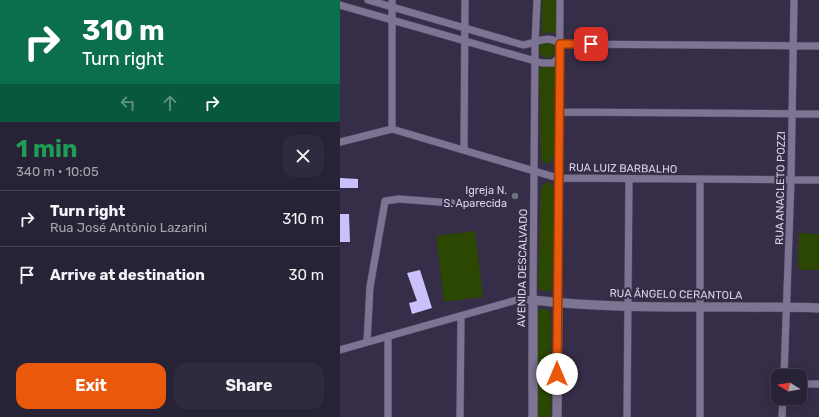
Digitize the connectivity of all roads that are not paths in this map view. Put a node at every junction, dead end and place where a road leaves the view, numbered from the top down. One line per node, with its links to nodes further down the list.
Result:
1 (368, 0): 6 (street)
2 (466, 0): 9 (street)
3 (537, 0): 11 (street, AVENIDA DESCALVADO)
4 (560, 0): 12 (street)
5 (794, 0): 13 (street, RUA ANACLETO POZZI)
6 (392, 3): 8 (street); 9 (street)
7 (340, 5): 8 (street)
8 (393, 20): 10 (street); 20 (street)
9 (465, 29): 10 (street); 11 (street)
10 (465, 42): 16 (street); 22 (street)
11 (535, 44): 12 (street); 16 (street, AVENIDA DESCALVADO)
12 (560, 44): 13 (street); 15 (street)
13 (793, 46): 14 (street); 18 (street, RUA ANACLETO POZZI)
14 (819, 46)
15 (559, 58): 16 (street); 17 (street)
16 (535, 60): 23 (street, AVENIDA DESCALVADO)
17 (560, 112): 18 (street); 24 (street)
18 (792, 114): 19 (street); 27 (street, RUA ANACLETO POZZI)
19 (819, 114)
20 (392, 129): 21 (street); 22 (street, RUA LUIZ BARBALHO)
21 (340, 142)
22 (464, 150): 23 (street, RUA LUIZ BARBALHO)
23 (535, 172): 24 (street, RUA LUIZ BARBALHO); 30 (street, AVENIDA DESCALVADO)
24 (558, 178): 25 (street, RUA LUIZ BARBALHO); 31 (street)
25 (629, 180): 26 (street, RUA LUIZ BARBALHO); 32 (street)
26 (700, 180): 27 (street, RUA LUIZ BARBALHO); 33 (street)
27 (791, 180): 28 (street, RUA LUIZ BARBALHO); 34 (street, RUA ANACLETO POZZI)
28 (819, 180)
29 (452, 203): 38 (street)
30 (533, 300): 31 (street, RUA ÂNGELO CERANTOLA); 36 (street); 46 (street, AVENIDA DESCALVADO)
31 (558, 303): 32 (street, RUA ÂNGELO CERANTOLA); 47 (street)
32 (628, 306): 33 (street, RUA ÂNGELO CERANTOLA); 48 (street)
33 (700, 306): 34 (street, RUA ÂNGELO CERANTOLA); 49 (street)
34 (788, 307): 35 (street, RUA ÂNGELO CERANTOLA); 40 (street, RUA ANACLETO POZZI)
35 (819, 308)
36 (461, 316): 37 (street); 45 (street)
37 (388, 336): 38 (street); 44 (street)
38 (367, 342): 39 (street)
39 (340, 350)
40 (784, 369)
41 (807, 384): 42 (street)
42 (819, 384)
43 (782, 405): 50 (street)
44 (388, 417)
45 (460, 417)
46 (533, 417)
47 (557, 417)
48 (627, 417)
49 (700, 417)
50 (782, 417)

